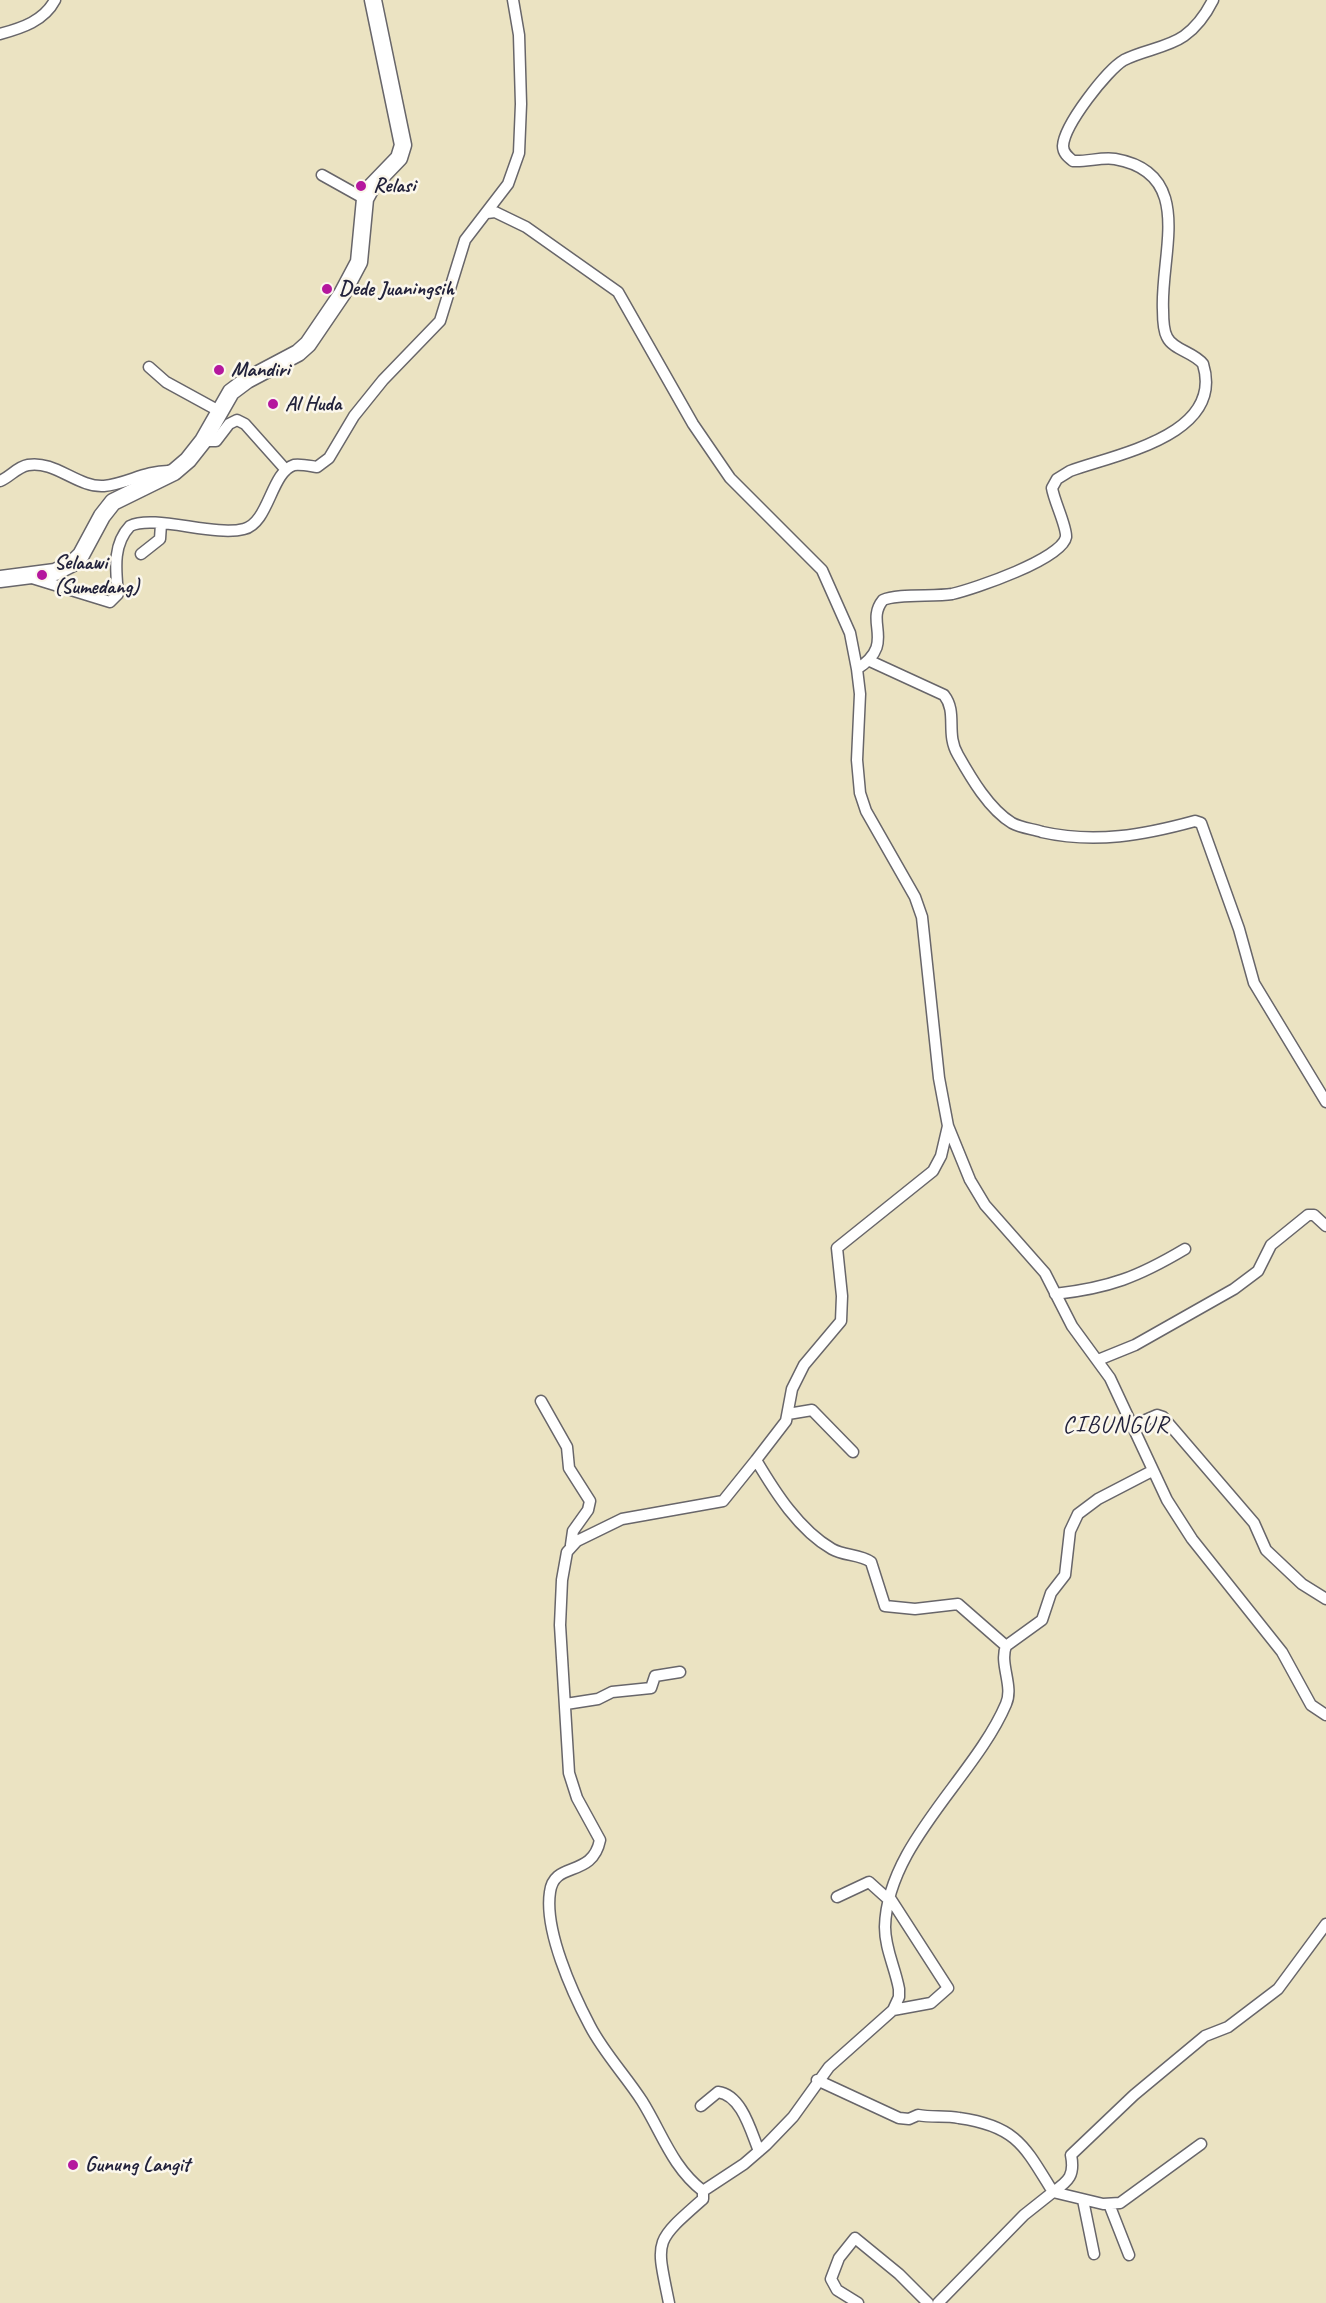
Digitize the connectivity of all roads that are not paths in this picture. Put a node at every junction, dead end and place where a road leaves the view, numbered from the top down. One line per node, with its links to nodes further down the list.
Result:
1 (56, 0): 5 (street)
2 (373, 0): 7 (main road)
3 (513, 0): 8 (street)
4 (1213, 0): 19 (street)
5 (0, 34)
6 (322, 174): 7 (street)
7 (365, 199): 10 (main road)
8 (487, 213): 12 (street); 20 (street)
9 (149, 367): 10 (street)
10 (219, 411): 11 (main road)
11 (203, 441): 12 (street); 13 (main road)
12 (286, 470): 15 (street)
13 (174, 472): 14 (street); 17 (main road)
14 (0, 481)
15 (161, 524): 16 (street); 17 (street)
16 (141, 554)
17 (26, 577): 18 (main road)
18 (0, 579)
19 (870, 661): 20 (street); 21 (street)
20 (858, 669): 22 (street)
21 (1326, 1102)
22 (948, 1126): 25 (street); 28 (street)
23 (1326, 1226): 26 (street)
24 (1185, 1249): 25 (street)
25 (1055, 1294): 26 (street)
26 (1098, 1360): 29 (street)
27 (541, 1401): 33 (street)
28 (788, 1414): 30 (street); 31 (street)
29 (1134, 1425): 32 (street); 34 (street)
30 (853, 1452)
31 (756, 1460): 33 (street); 35 (street)
32 (1152, 1471): 35 (street); 38 (street)
33 (571, 1545): 37 (street)
34 (1326, 1599)
35 (1006, 1646): 40 (street)
36 (680, 1672): 37 (street)
37 (566, 1704): 47 (street)
38 (1326, 1715)
39 (837, 1897): 40 (street)
40 (889, 1899): 42 (street); 42 (street)
41 (1326, 1924): 48 (street)
42 (893, 2010): 43 (street)
43 (817, 2080): 46 (street); 48 (street)
44 (701, 2106): 46 (street)
45 (1201, 2144): 50 (street)
46 (759, 2151): 47 (street)
47 (703, 2191): 53 (street)
48 (1053, 2192): 49 (street); 56 (street)
49 (1083, 2200): 50 (street); 51 (street)
50 (1109, 2204): 52 (street)
51 (1094, 2254)
52 (1129, 2254)
53 (669, 2303)
54 (858, 2303): 55 (street)
55 (928, 2303)
56 (938, 2303)

